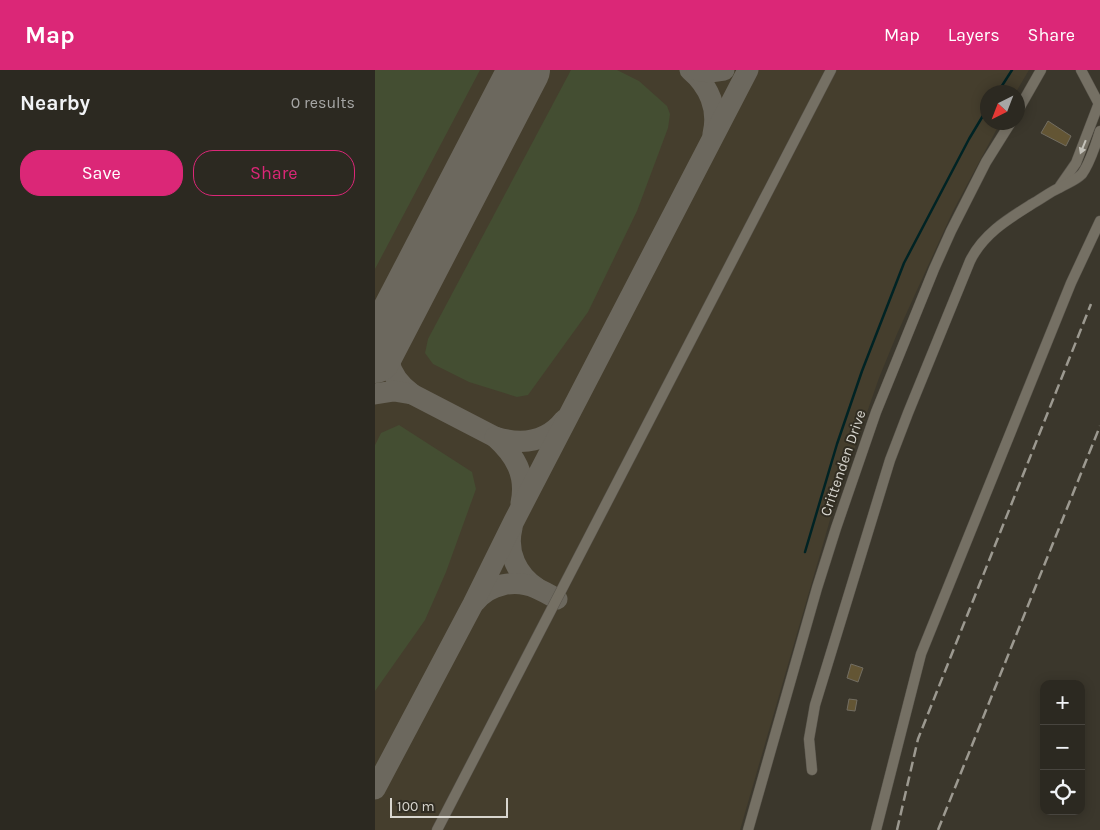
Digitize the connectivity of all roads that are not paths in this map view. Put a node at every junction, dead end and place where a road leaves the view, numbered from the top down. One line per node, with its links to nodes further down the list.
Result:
1 (831, 70): 11 (street)
2 (1041, 70): 4 (street)
3 (1081, 70): 5 (street)
4 (1025, 98)
5 (1099, 104): 8 (street, one-way to 8)
6 (1006, 130): 12 (street, Crittenden Drive)
7 (1100, 131): 8 (street)
8 (1059, 187): 10 (street)
9 (1100, 221): 13 (street)
10 (812, 770)
11 (437, 830)
12 (747, 830)
13 (875, 830)

